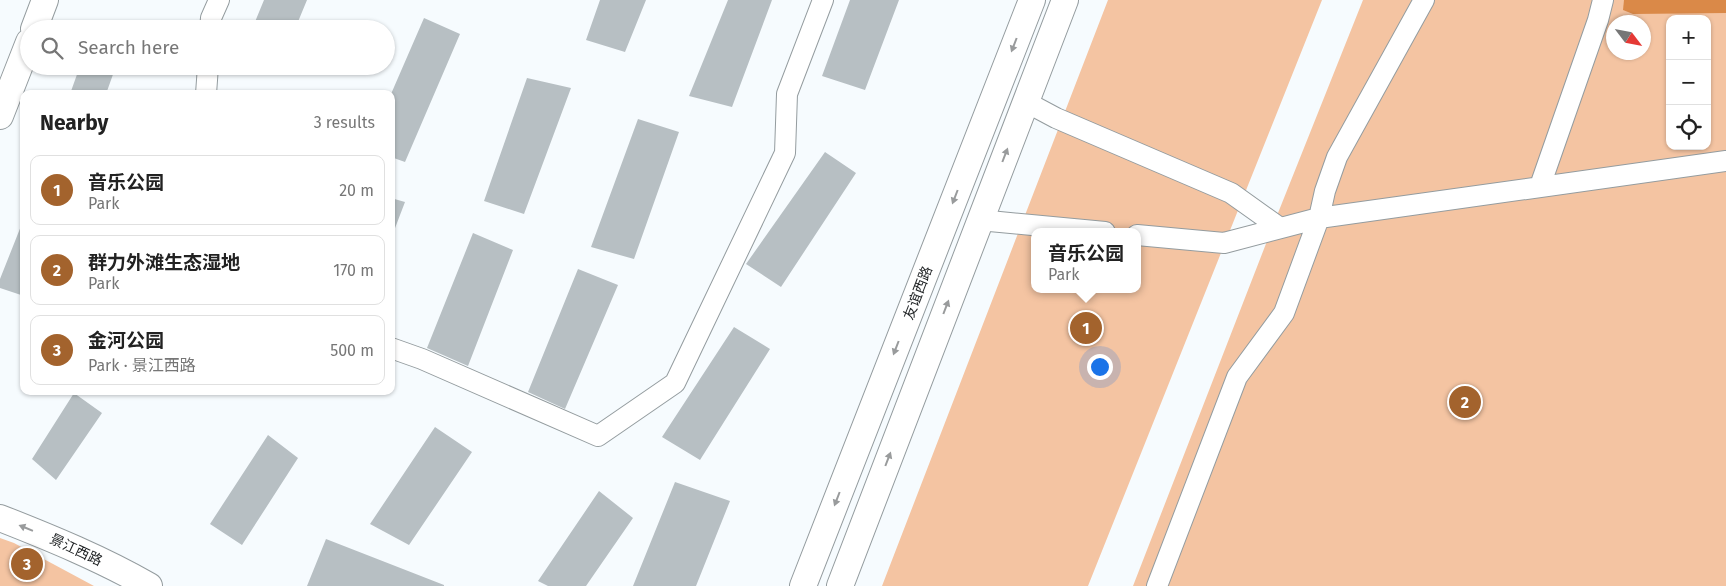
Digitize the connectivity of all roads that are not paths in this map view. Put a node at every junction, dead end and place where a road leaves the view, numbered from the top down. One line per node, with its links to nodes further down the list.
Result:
1 (45, 0): 8 (main road)
2 (219, 0): 9 (lane)
3 (823, 0): 22 (lane)
4 (1032, 0): 25 (main road, 友谊西路, one-way to 25)
5 (1065, 0): 13 (main road)
6 (1424, 0): 17 (lane)
7 (1602, 0): 16 (lane)
8 (37, 20)
9 (211, 20)
10 (20, 65): 14 (main road)
11 (207, 75): 12 (lane)
12 (206, 90)
13 (1026, 102): 18 (main road, one-way to 13); 20 (lane)
14 (0, 116)
15 (1726, 161): 16 (lane)
16 (1540, 186): 17 (lane)
17 (1319, 218): 20 (lane); 27 (lane)
18 (979, 220): 19 (lane); 26 (main road, one-way to 18)
19 (1063, 228)
20 (1280, 228): 21 (lane)
21 (1141, 235)
22 (395, 349)
23 (0, 518): 24 (main road, 景江西路, one-way to 23)
24 (149, 586)
25 (803, 586)
26 (840, 586)
27 (1157, 586)

